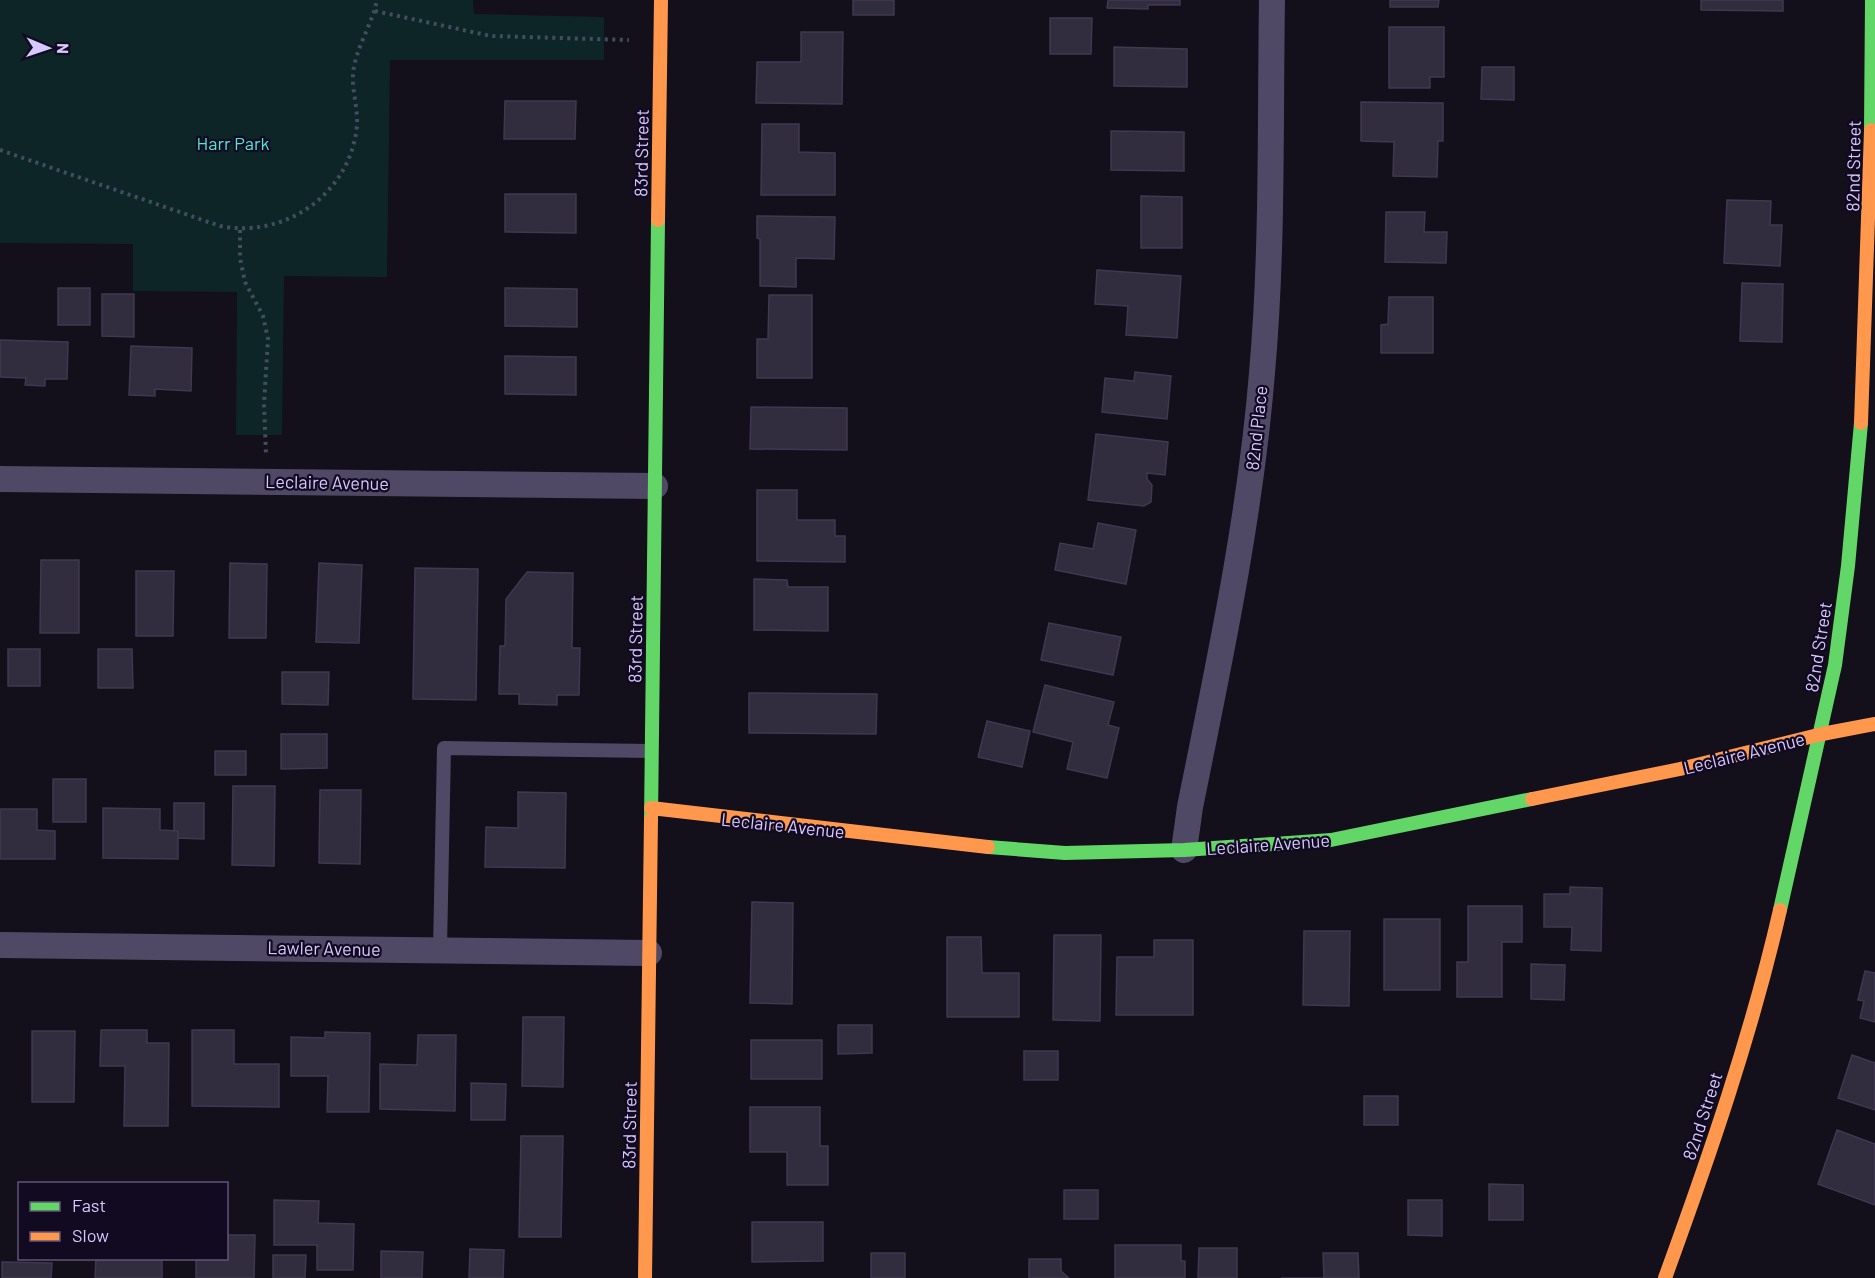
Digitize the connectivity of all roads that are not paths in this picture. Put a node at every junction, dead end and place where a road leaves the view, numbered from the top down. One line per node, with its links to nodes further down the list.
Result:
1 (661, 0): 6 (street, 83rd Street)
2 (1272, 0): 11 (street, 82nd Place)
3 (1872, 0): 4 (street, 82nd Street)
4 (1873, 153): 8 (street, 82nd Street)
5 (0, 479): 6 (street, Leclaire Avenue)
6 (655, 486): 9 (street, 83rd Street)
7 (1875, 724): 8 (street, Leclaire Avenue)
8 (1822, 734): 11 (street, Leclaire Avenue); 16 (street, 82nd Street)
9 (651, 751): 10 (street, 83rd Street); 13 (lane)
10 (651, 808): 11 (street, Leclaire Avenue); 14 (street, 83rd Street)
11 (1184, 850)
12 (0, 945): 13 (street, Lawler Avenue)
13 (440, 949): 14 (street, Lawler Avenue)
14 (649, 953): 15 (street, 83rd Street)
15 (645, 1278)
16 (1665, 1278)

